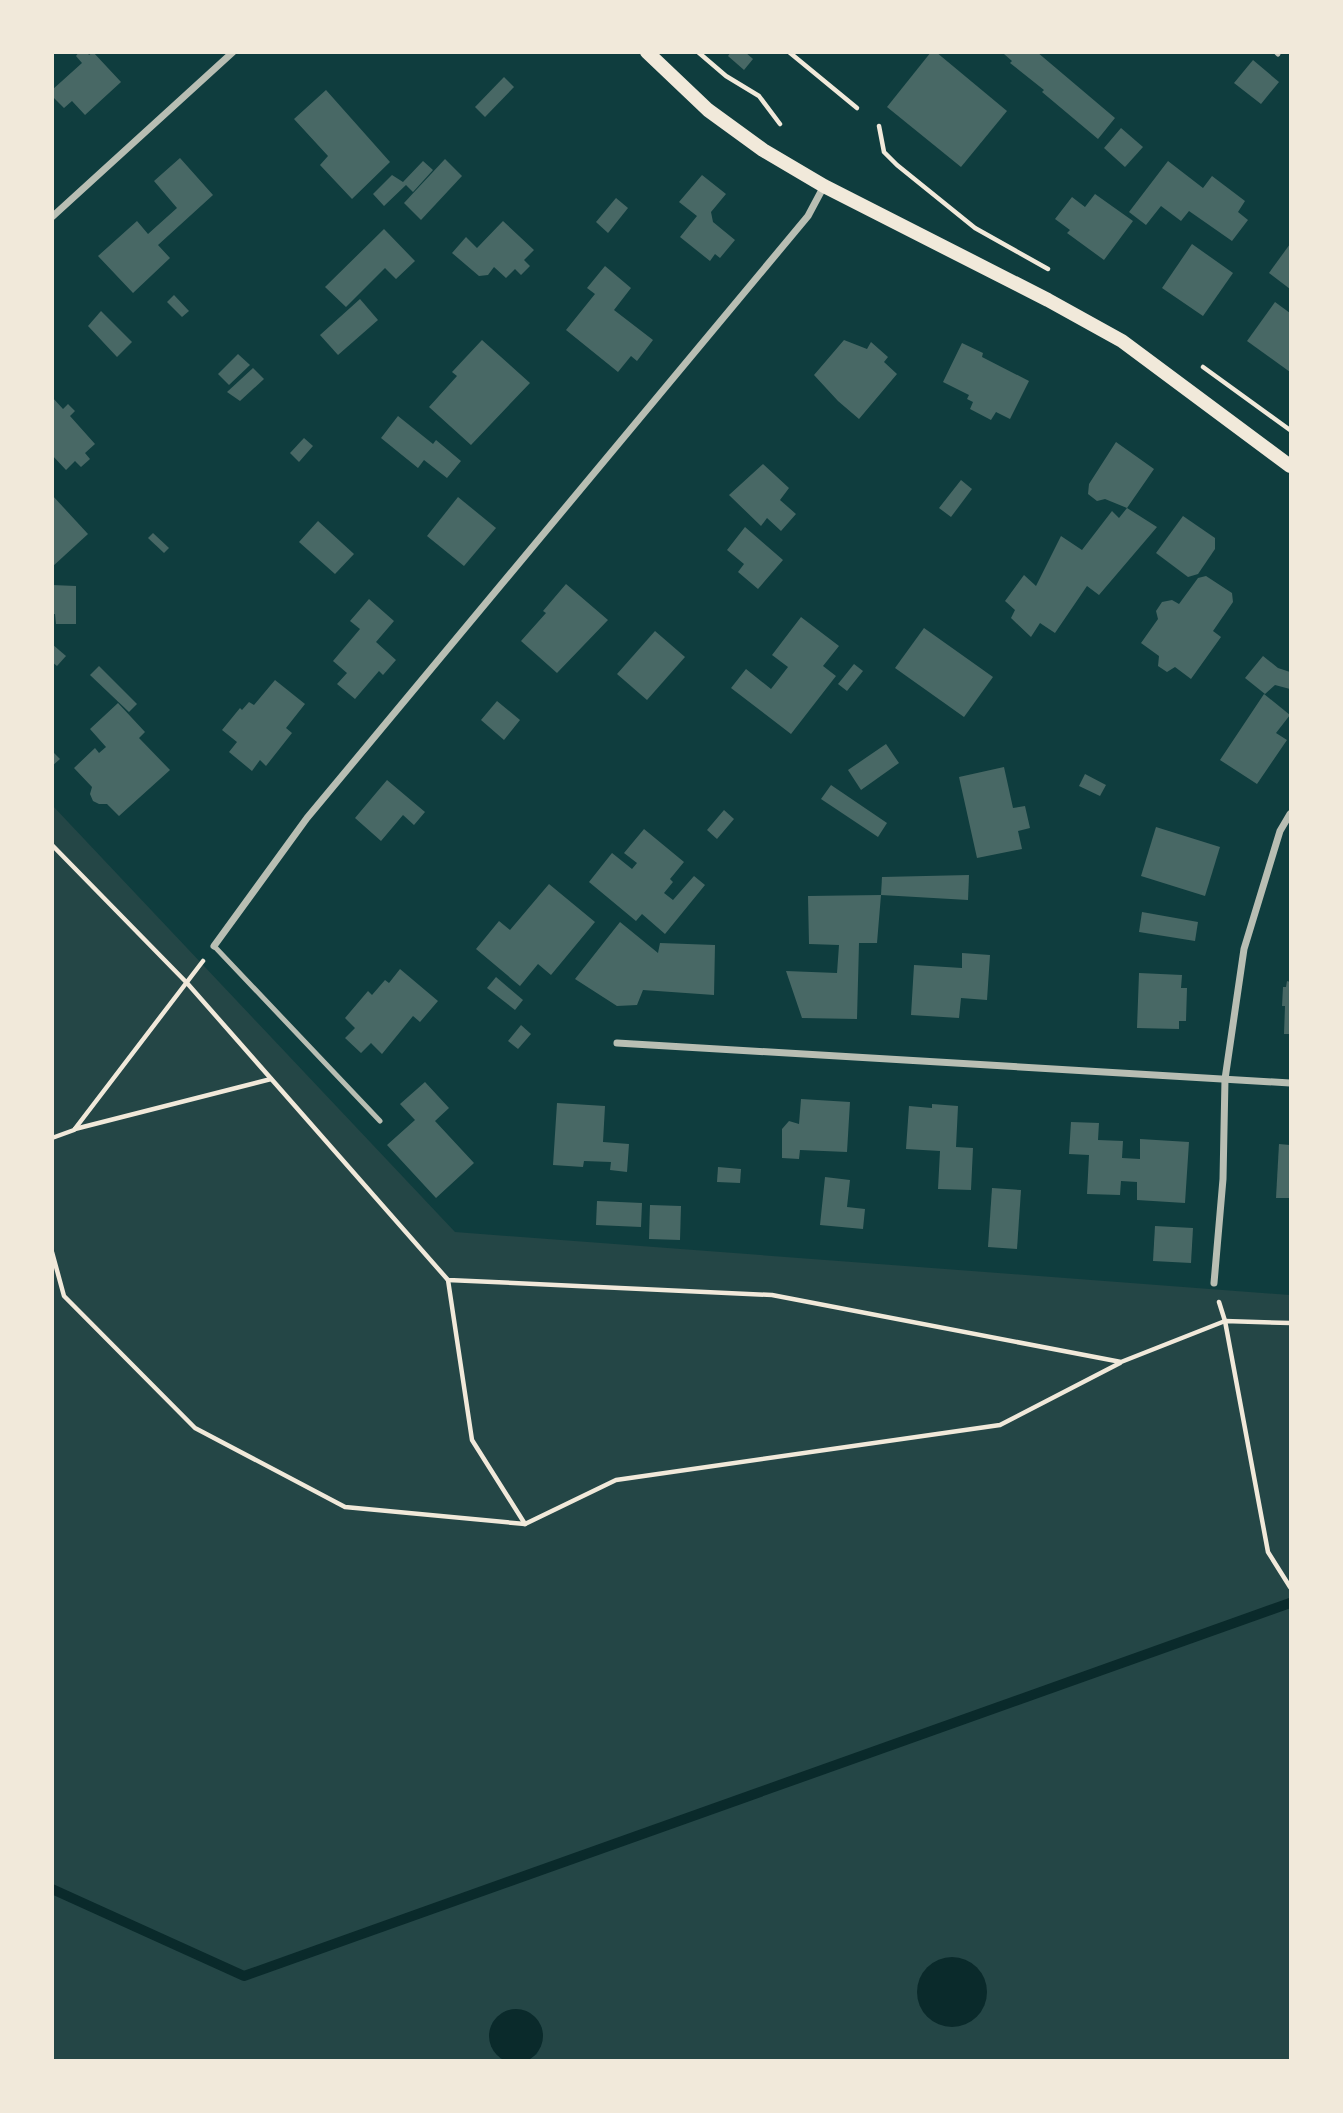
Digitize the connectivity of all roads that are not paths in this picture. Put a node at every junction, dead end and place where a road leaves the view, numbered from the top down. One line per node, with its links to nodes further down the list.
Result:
1 (233, 52): 4 (street)
2 (647, 52): 3 (main road)
3 (824, 186): 5 (main road); 7 (street)
4 (52, 217)
5 (1290, 466)
6 (1290, 814): 9 (street)
7 (214, 946): 11 (lane)
8 (617, 1043): 9 (street)
9 (1225, 1079): 10 (street); 12 (street)
10 (1290, 1083)
11 (380, 1121)
12 (1214, 1283)

